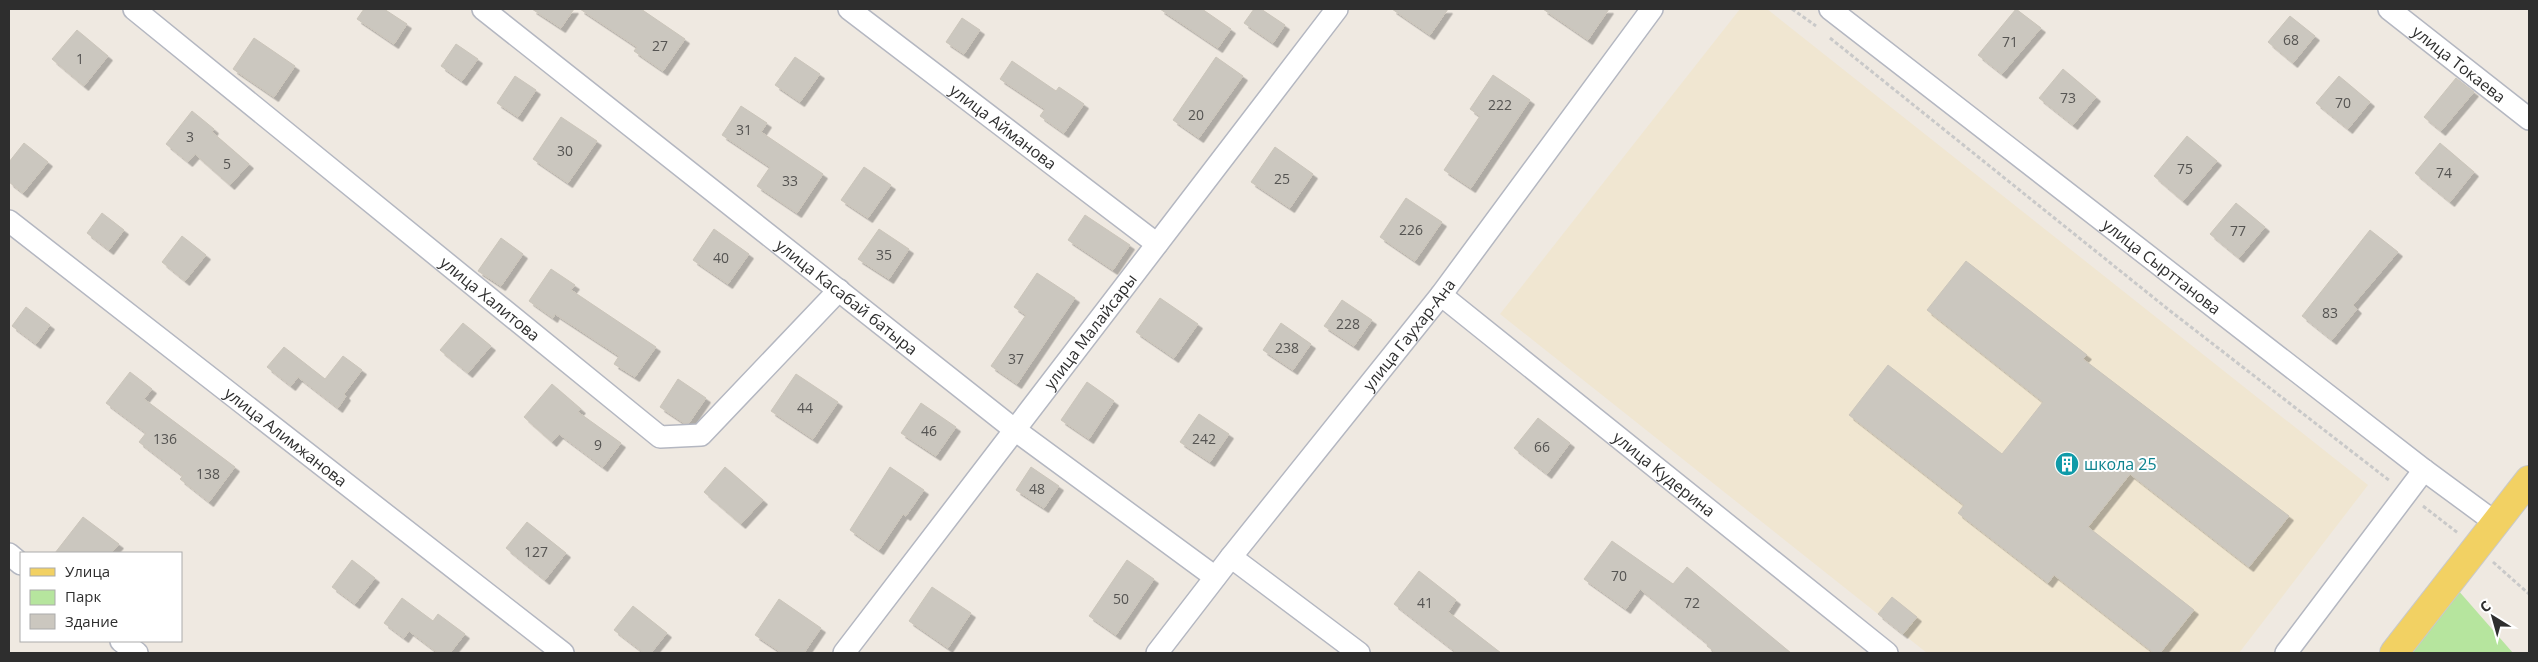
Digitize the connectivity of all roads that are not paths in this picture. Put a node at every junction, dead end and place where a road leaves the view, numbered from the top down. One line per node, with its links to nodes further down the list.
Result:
1 (134, 9): 11 (street, улица Халитова)
2 (483, 9): 11 (street, улица Касабай батыра)
3 (849, 9): 10 (street, улица Айманова)
4 (1337, 9): 10 (street, улица Малайсары)
5 (1652, 9): 12 (street, улица Гаухар-Ана)
6 (1830, 9): 14 (street, улица Сырттанова)
7 (2389, 9): 8 (street, улица Токаева)
8 (2529, 119)
9 (9, 221): 23 (street, улица Алимжанова)
10 (1157, 244): 13 (street, улица Малайсары)
11 (839, 290): 13 (street, улица Касабай батыра)
12 (1442, 295): 18 (street, улица Гаухар-Ана); 27 (street, улица Кудерина)
13 (1015, 430): 20 (street, улица Касабай батыра); 24 (street, улица Малайсары)
14 (2424, 470): 16 (street, улица Сырттанова); 28 (street)
15 (2529, 480): 16 (main road)
16 (2496, 523): 29 (main road)
17 (9, 554): 19 (street)
18 (1231, 557): 20 (street, улица Гаухар-Ана); 26 (street)
19 (20, 563)
20 (1216, 577): 25 (street, улица Гаухар-Ана)
21 (122, 642): 22 (street)
22 (138, 653)
23 (563, 653)
24 (844, 653)
25 (1157, 653)
26 (1360, 653)
27 (1887, 653)
28 (2286, 653)
29 (2394, 653)

